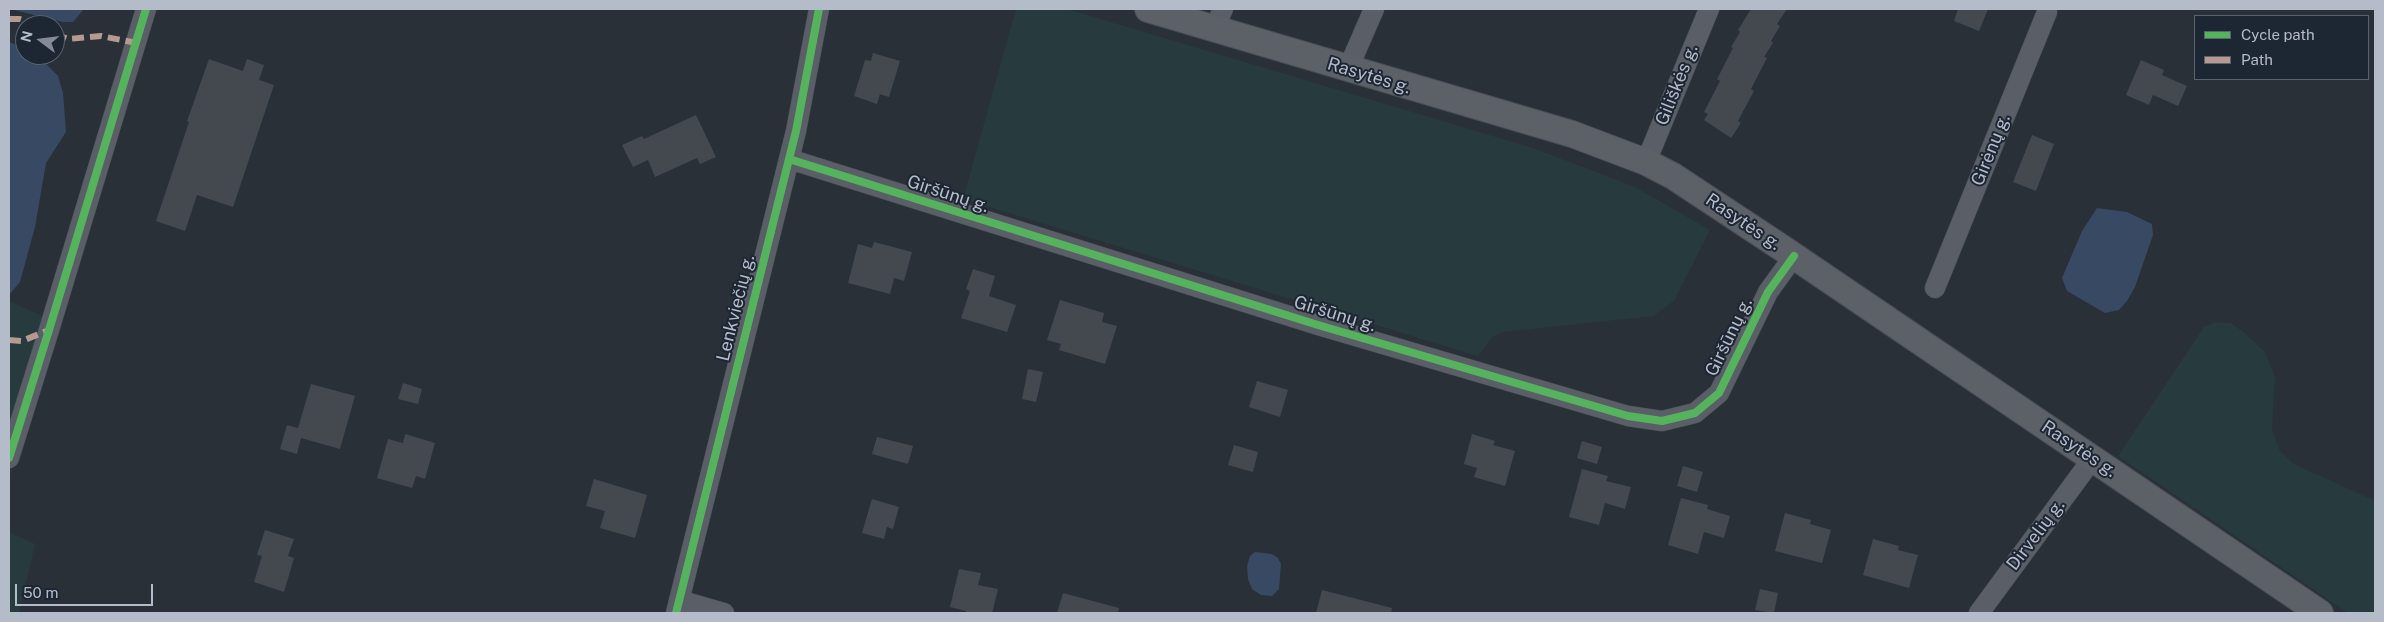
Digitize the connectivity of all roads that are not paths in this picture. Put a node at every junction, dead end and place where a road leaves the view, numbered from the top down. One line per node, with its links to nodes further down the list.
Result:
1 (146, 9): 13 (street)
2 (819, 9): 9 (street, Lenkviečių g.)
3 (1148, 9): 7 (main road, Rasytės g.)
4 (1374, 9): 8 (street)
5 (1709, 9): 10 (street, Giliškės g.)
6 (2047, 12): 12 (street, Girėnų g.)
7 (1218, 19): 8 (main road, Rasytės g.)
8 (1348, 69): 10 (main road, Rasytės g.)
9 (789, 159): 11 (street, Giršūnų g.); 15 (street, Lenkviečių g.)
10 (1646, 162): 11 (main road, Rasytės g.)
11 (1794, 256): 14 (main road, Rasytės g.)
12 (1934, 288)
13 (9, 458)
14 (2093, 458): 17 (street, Dirvelių g.); 18 (main road, Rasytės g.)
15 (678, 607): 16 (street)
16 (724, 613)
17 (1979, 613)
18 (2320, 613)

